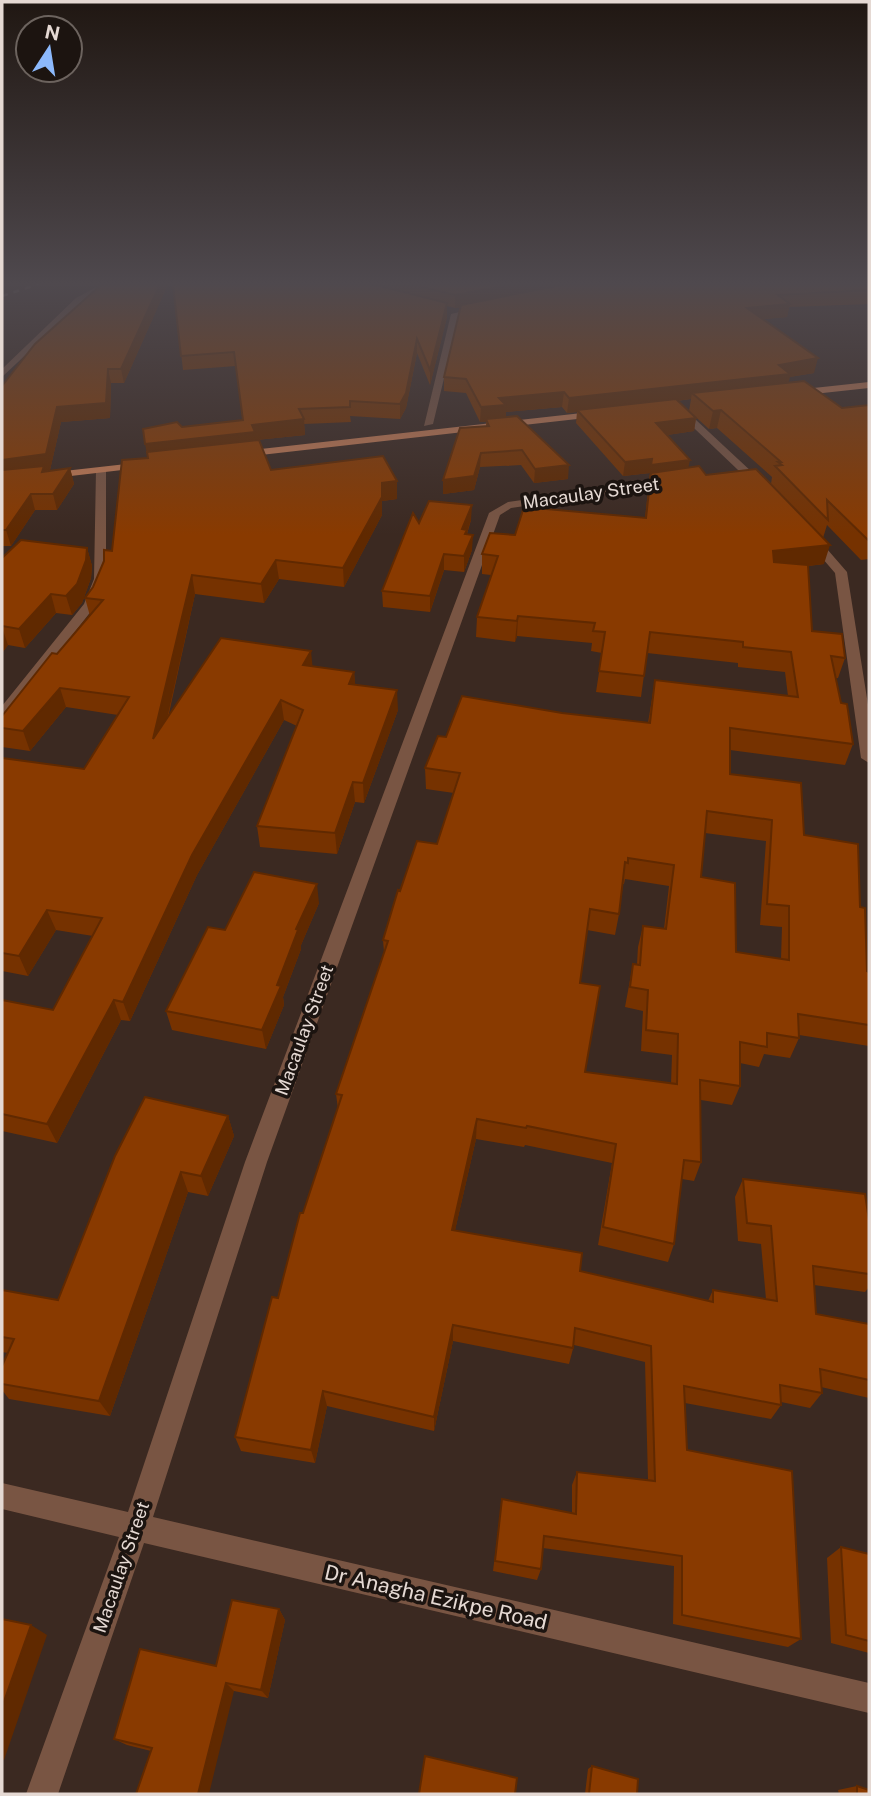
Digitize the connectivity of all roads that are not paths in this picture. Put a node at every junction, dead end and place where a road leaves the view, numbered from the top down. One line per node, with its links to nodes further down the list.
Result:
1 (442, 368): 5 (street)
2 (869, 377): 3 (main road)
3 (869, 385)
4 (675, 403): 8 (street)
5 (428, 424): 5 (main road)
6 (101, 470): 7 (main road); 10 (main road); 14 (street)
7 (2, 471)
8 (747, 471): 9 (street); 12 (street)
9 (720, 475)
10 (2, 481)
11 (681, 481): 17 (street, Macaulay Street)
12 (774, 499)
13 (800, 527): 15 (street)
14 (2, 715)
15 (869, 758)
16 (2, 1496): 17 (street, Dr Anagha Ezikpe Road)
17 (136, 1527): 18 (street, Dr Anagha Ezikpe Road); 19 (street, Macaulay Street)
18 (869, 1698)
19 (42, 1794)

